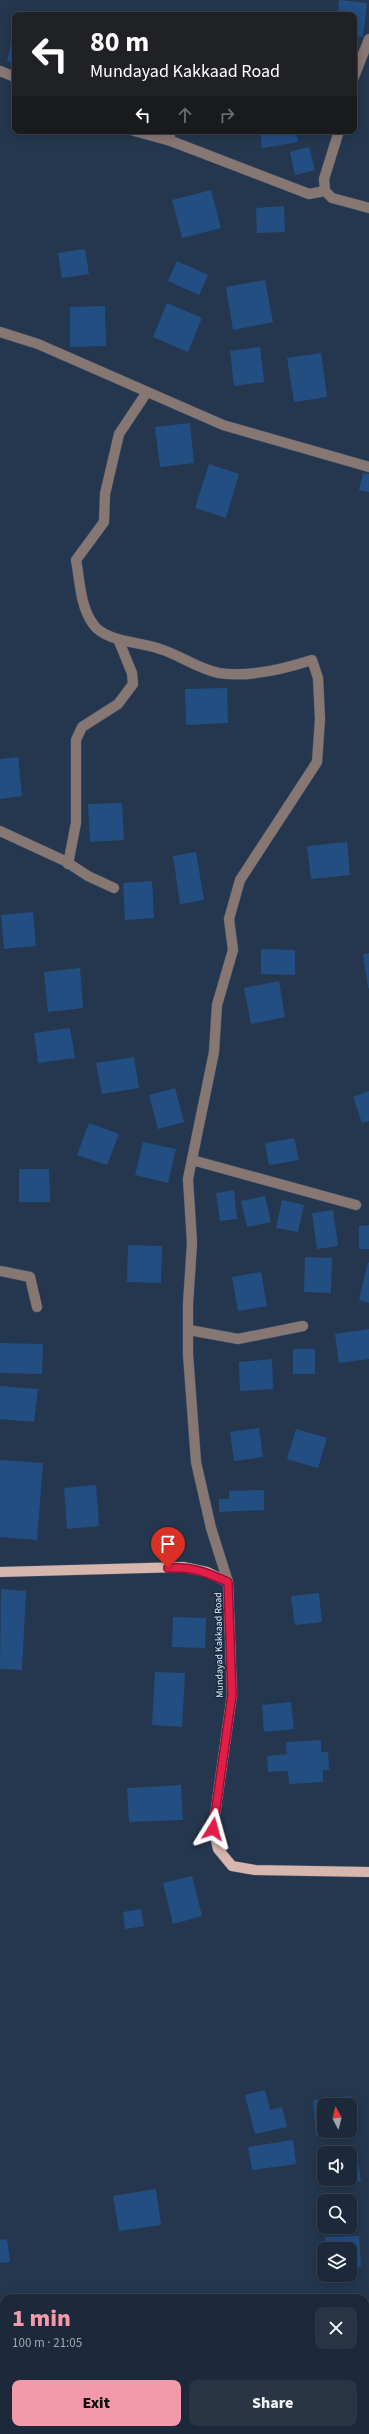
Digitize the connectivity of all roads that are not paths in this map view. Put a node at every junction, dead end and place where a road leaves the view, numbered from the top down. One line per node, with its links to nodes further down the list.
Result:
1 (369, 39): 2 (street)
2 (357, 69)
3 (0, 70): 4 (street)
4 (12, 76)
5 (156, 134): 7 (street)
6 (338, 134): 8 (street)
7 (170, 136): 8 (street)
8 (325, 191): 9 (street)
9 (369, 208)
10 (0, 332): 11 (street)
11 (147, 392): 12 (street); 13 (street)
12 (369, 467)
13 (118, 639): 15 (street); 17 (street)
14 (0, 831): 15 (street)
15 (68, 864): 16 (street)
16 (114, 888)
17 (192, 1160): 18 (street); 22 (street)
18 (356, 1205)
19 (0, 1271): 20 (street)
20 (37, 1307)
21 (303, 1326): 22 (street)
22 (189, 1330): 24 (street)
23 (0, 1572): 24 (main road, Mundayad Kakkaad Road)
24 (228, 1582): 25 (main road, Mundayad Kakkaad Road)
25 (369, 1872)

